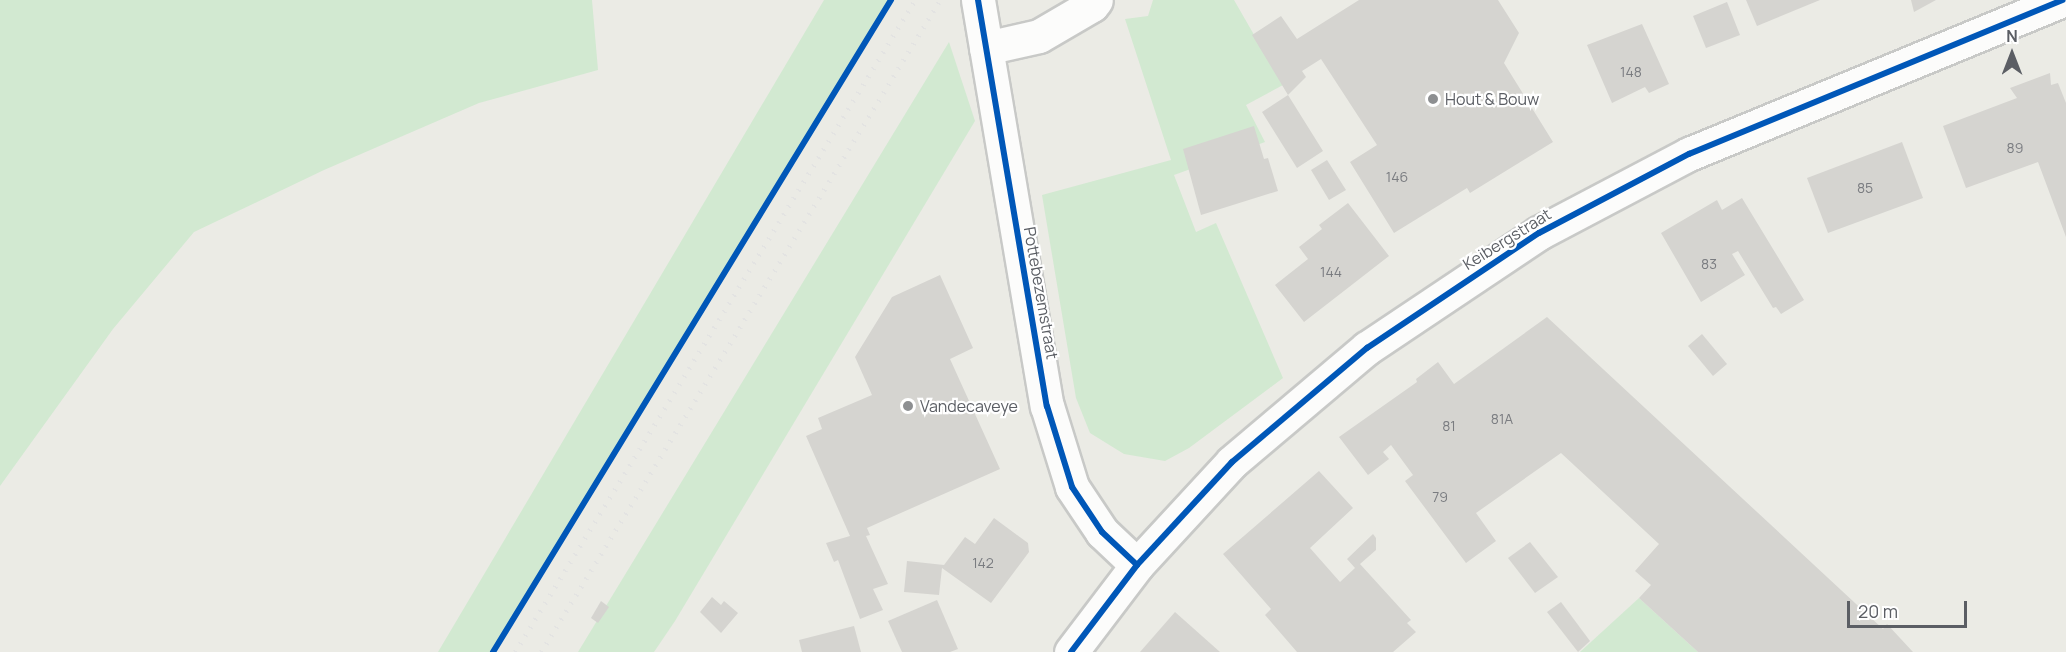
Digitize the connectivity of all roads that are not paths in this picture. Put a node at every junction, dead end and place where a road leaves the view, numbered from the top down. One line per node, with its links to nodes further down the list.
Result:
1 (1096, 0): 4 (street)
2 (2062, 0): 5 (street, Keibergstraat)
3 (978, 2): 4 (street, Pottebezemstraat)
4 (986, 48): 5 (street, Pottebezemstraat)
5 (1137, 565): 6 (street, Keibergstraat)
6 (1071, 652)

